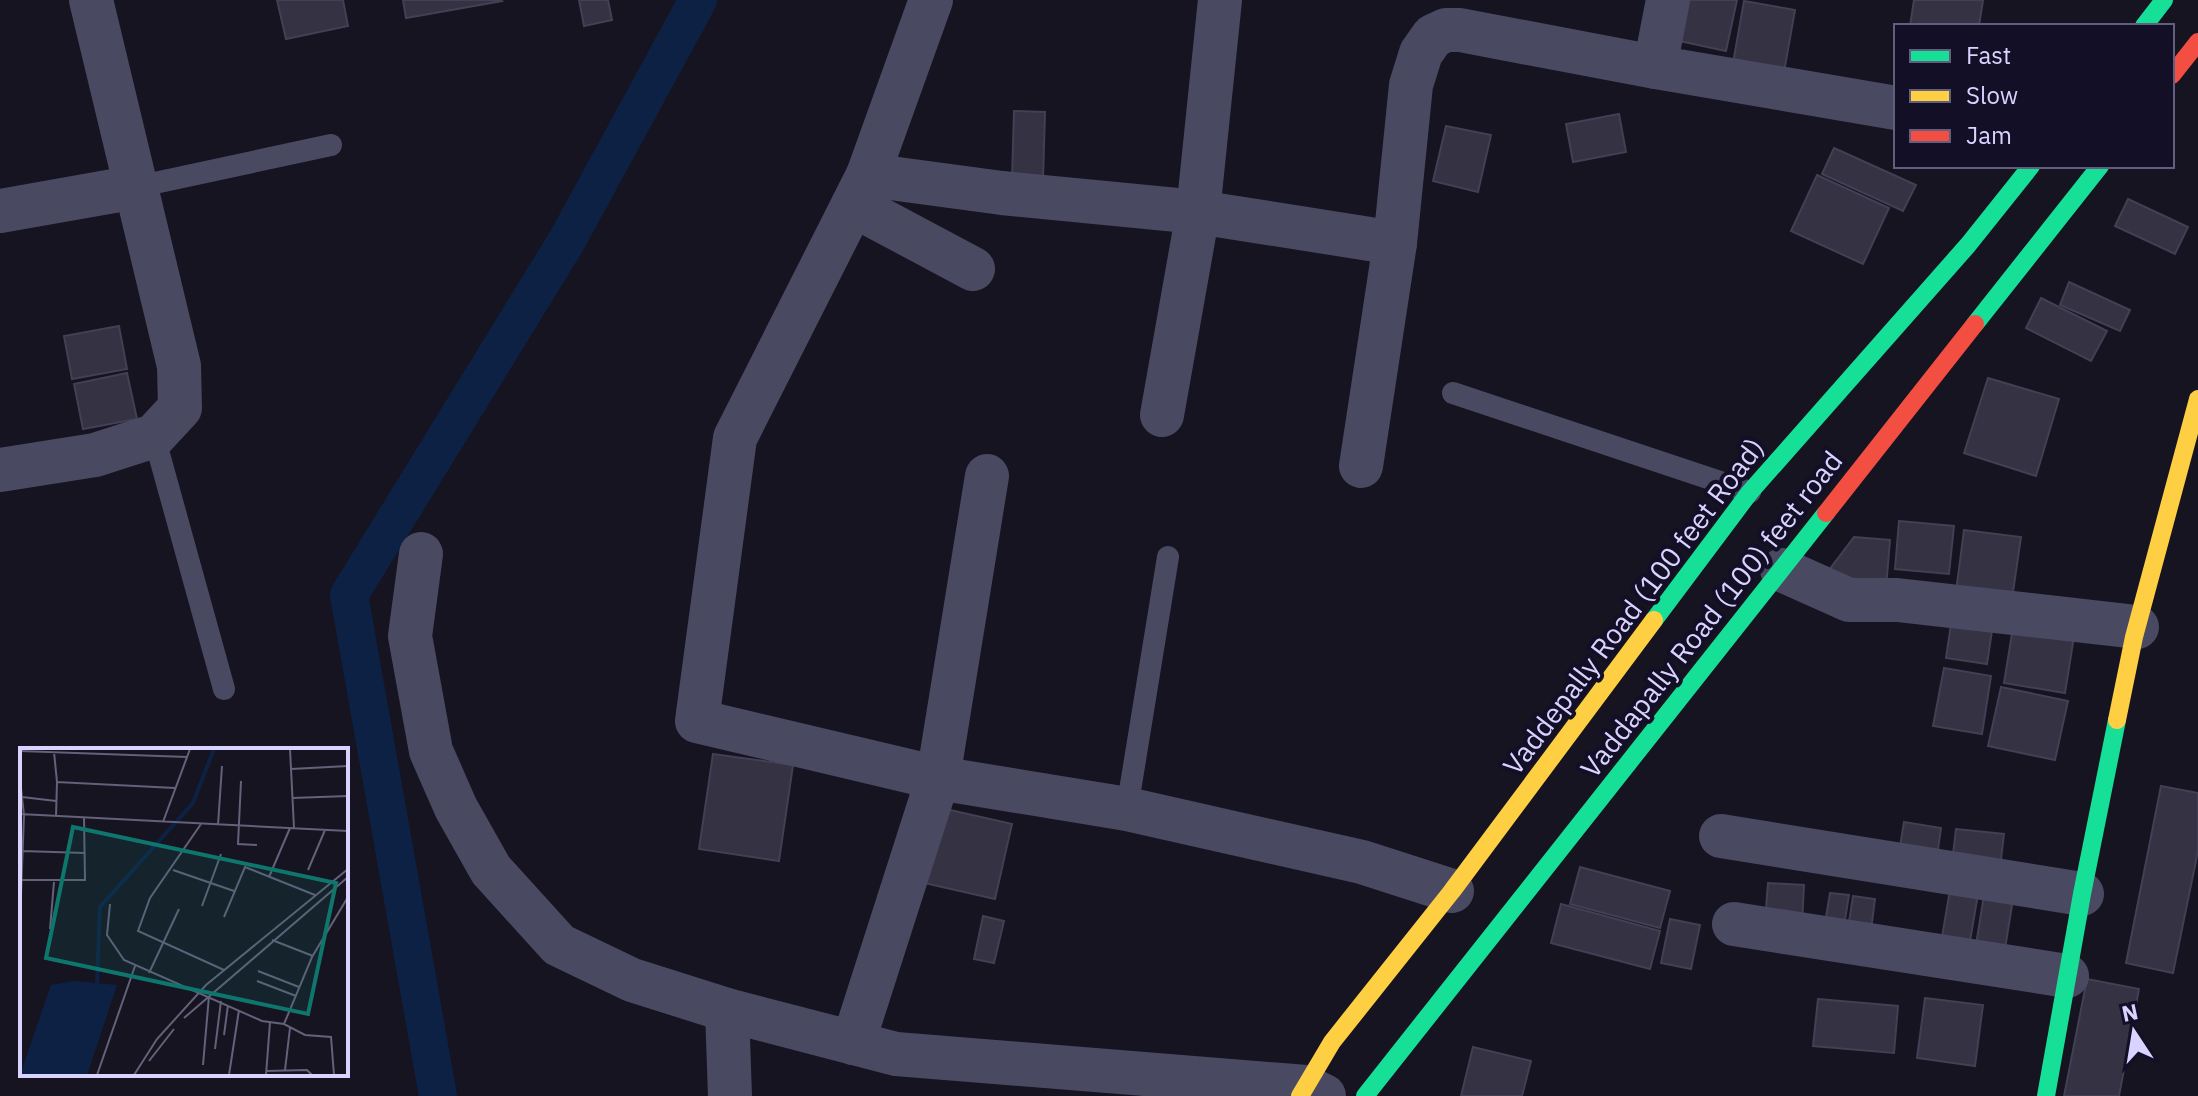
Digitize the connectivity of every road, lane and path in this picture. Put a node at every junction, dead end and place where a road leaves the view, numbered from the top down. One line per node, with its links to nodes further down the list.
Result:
1 (91, 0): 14 (street)
2 (931, 0): 15 (street)
3 (1220, 0): 17 (street)
4 (1668, 0): 8 (street)
5 (2164, 0): 6 (main road)
6 (2146, 24)
7 (2198, 42): 9 (main road)
8 (1655, 67): 10 (street); 18 (street)
9 (2174, 72)
10 (1894, 108)
11 (331, 145): 14 (lane)
12 (2029, 168): 27 (main road, Vaddepally Road (100 feet Road))
13 (2098, 168): 30 (main road, Vaddapally Road (100) feet road)
14 (136, 187): 16 (street); 23 (street)
15 (861, 190): 17 (street); 19 (street); 33 (street)
16 (0, 211)
17 (1198, 212): 18 (street); 22 (street)
18 (1395, 243): 24 (street)
19 (973, 269)
20 (1453, 393): 27 (lane)
21 (2198, 399): 31 (main road)
22 (1162, 415)
23 (154, 436): 25 (street); 32 (lane)
24 (1361, 466)
25 (0, 470)
26 (987, 476): 33 (street)
27 (1750, 492): 36 (main road, Vaddepally Road (100 feet Road))
28 (421, 554): 40 (street)
29 (1168, 557): 34 (lane)
30 (1782, 570): 31 (street); 44 (main road, Vaddapally Road (100) feet road)
31 (2137, 627): 37 (main road)
32 (224, 689)
33 (938, 778): 34 (street); 41 (street)
34 (1127, 809): 36 (street)
35 (1721, 836): 37 (street)
36 (1452, 891): 42 (main road, Vaddepally Road (100 feet Road))
37 (2082, 894): 39 (main road)
38 (1734, 924): 39 (street)
39 (2067, 976): 45 (main road)
40 (727, 1010): 41 (street); 43 (street)
41 (853, 1043): 42 (street)
42 (1310, 1093)
43 (730, 1096)
44 (1365, 1096)
45 (2046, 1096)

